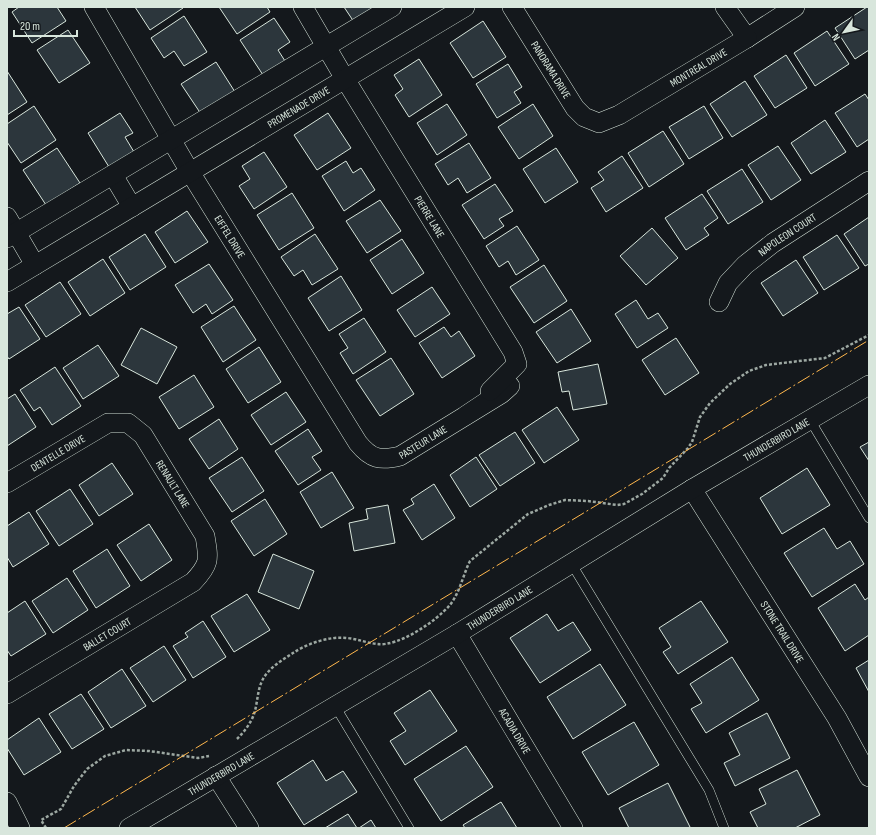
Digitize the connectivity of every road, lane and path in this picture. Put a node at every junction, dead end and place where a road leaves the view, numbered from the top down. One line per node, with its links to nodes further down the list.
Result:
1 (94, 7): 12 (street, EIFFEL DRIVE)
2 (303, 7): 9 (street, PIERRE LANE)
3 (392, 7): 9 (street)
4 (465, 7): 10 (street, PROMENADE DRIVE)
5 (512, 7): 11 (street, PANORAMA DRIVE)
6 (725, 7): 8 (street)
7 (795, 7): 8 (street, MONTREAL DRIVE)
8 (747, 38): 11 (street, MONTREAL DRIVE)
9 (326, 47): 10 (street, PIERRE LANE); 12 (street)
10 (345, 79): 13 (street, PROMENADE DRIVE); 23 (street, PIERRE LANE)
11 (599, 124)
12 (171, 140): 13 (street, EIFFEL DRIVE); 14 (street)
13 (190, 172): 16 (street, PROMENADE DRIVE); 26 (street, EIFFEL DRIVE)
14 (113, 175): 16 (street); 17 (street)
15 (869, 181): 20 (street, NAPOLEON COURT)
16 (132, 208): 18 (street, PROMENADE DRIVE)
17 (10, 229): 18 (street)
18 (36, 265): 19 (street, PROMENADE DRIVE)
19 (7, 282)
20 (719, 302)
21 (869, 335): 35 (path)
22 (869, 385): 24 (street, THUNDERBIRD LANE)
23 (465, 416): 26 (street, PASTEUR LANE)
24 (810, 420): 28 (street, THUNDERBIRD LANE); 29 (lane)
25 (108, 423): 27 (street, DENTELLE DRIVE); 31 (street, RENAULT LANE)
26 (376, 458)
27 (7, 483)
28 (692, 489): 30 (street, THUNDERBIRD LANE); 38 (street, STONE TRAIL DRIVE)
29 (869, 518)
30 (572, 564): 32 (street, THUNDERBIRD LANE); 46 (lane)
31 (204, 570): 33 (street, BALLET COURT)
32 (457, 634): 34 (street, THUNDERBIRD LANE); 45 (street, ACADIA DRIVE)
33 (7, 694)
34 (335, 706): 37 (street, THUNDERBIRD LANE); 44 (lane)
35 (233, 742)
36 (212, 756): 41 (path)
37 (216, 776): 42 (street, THUNDERBIRD LANE); 43 (street)
38 (869, 777)
39 (7, 802): 40 (street)
40 (20, 828)
41 (46, 828)
42 (129, 828)
43 (250, 828)
44 (409, 828)
45 (573, 828)
46 (724, 828)

